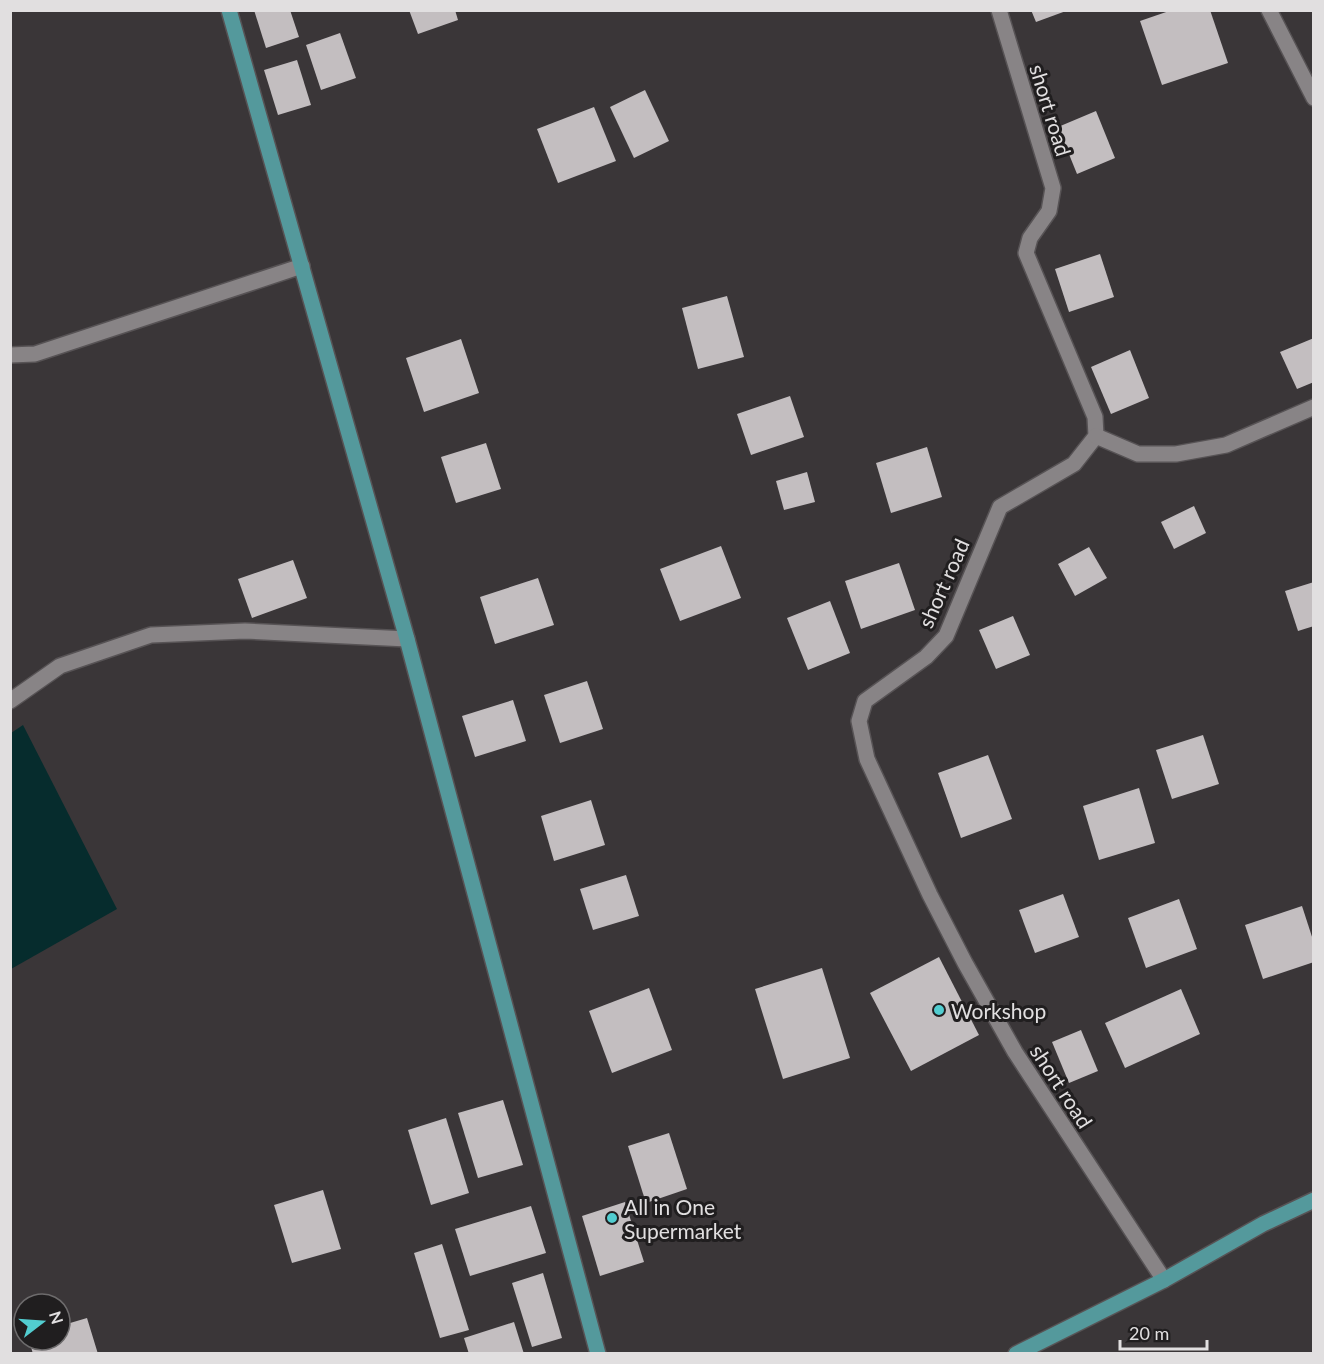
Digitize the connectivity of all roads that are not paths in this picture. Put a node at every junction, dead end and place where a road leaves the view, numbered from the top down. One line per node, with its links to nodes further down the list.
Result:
1 (230, 10): 5 (main road)
2 (999, 10): 8 (street, short road)
3 (1269, 10): 4 (street)
4 (1314, 98)
5 (302, 266): 6 (street); 9 (main road)
6 (10, 355)
7 (1314, 407): 8 (street)
8 (1096, 436): 12 (street, short road)
9 (407, 639): 10 (street); 13 (main road)
10 (10, 700)
11 (1314, 1200): 12 (main road)
12 (1164, 1280): 14 (main road)
13 (598, 1353)
14 (1016, 1353)

